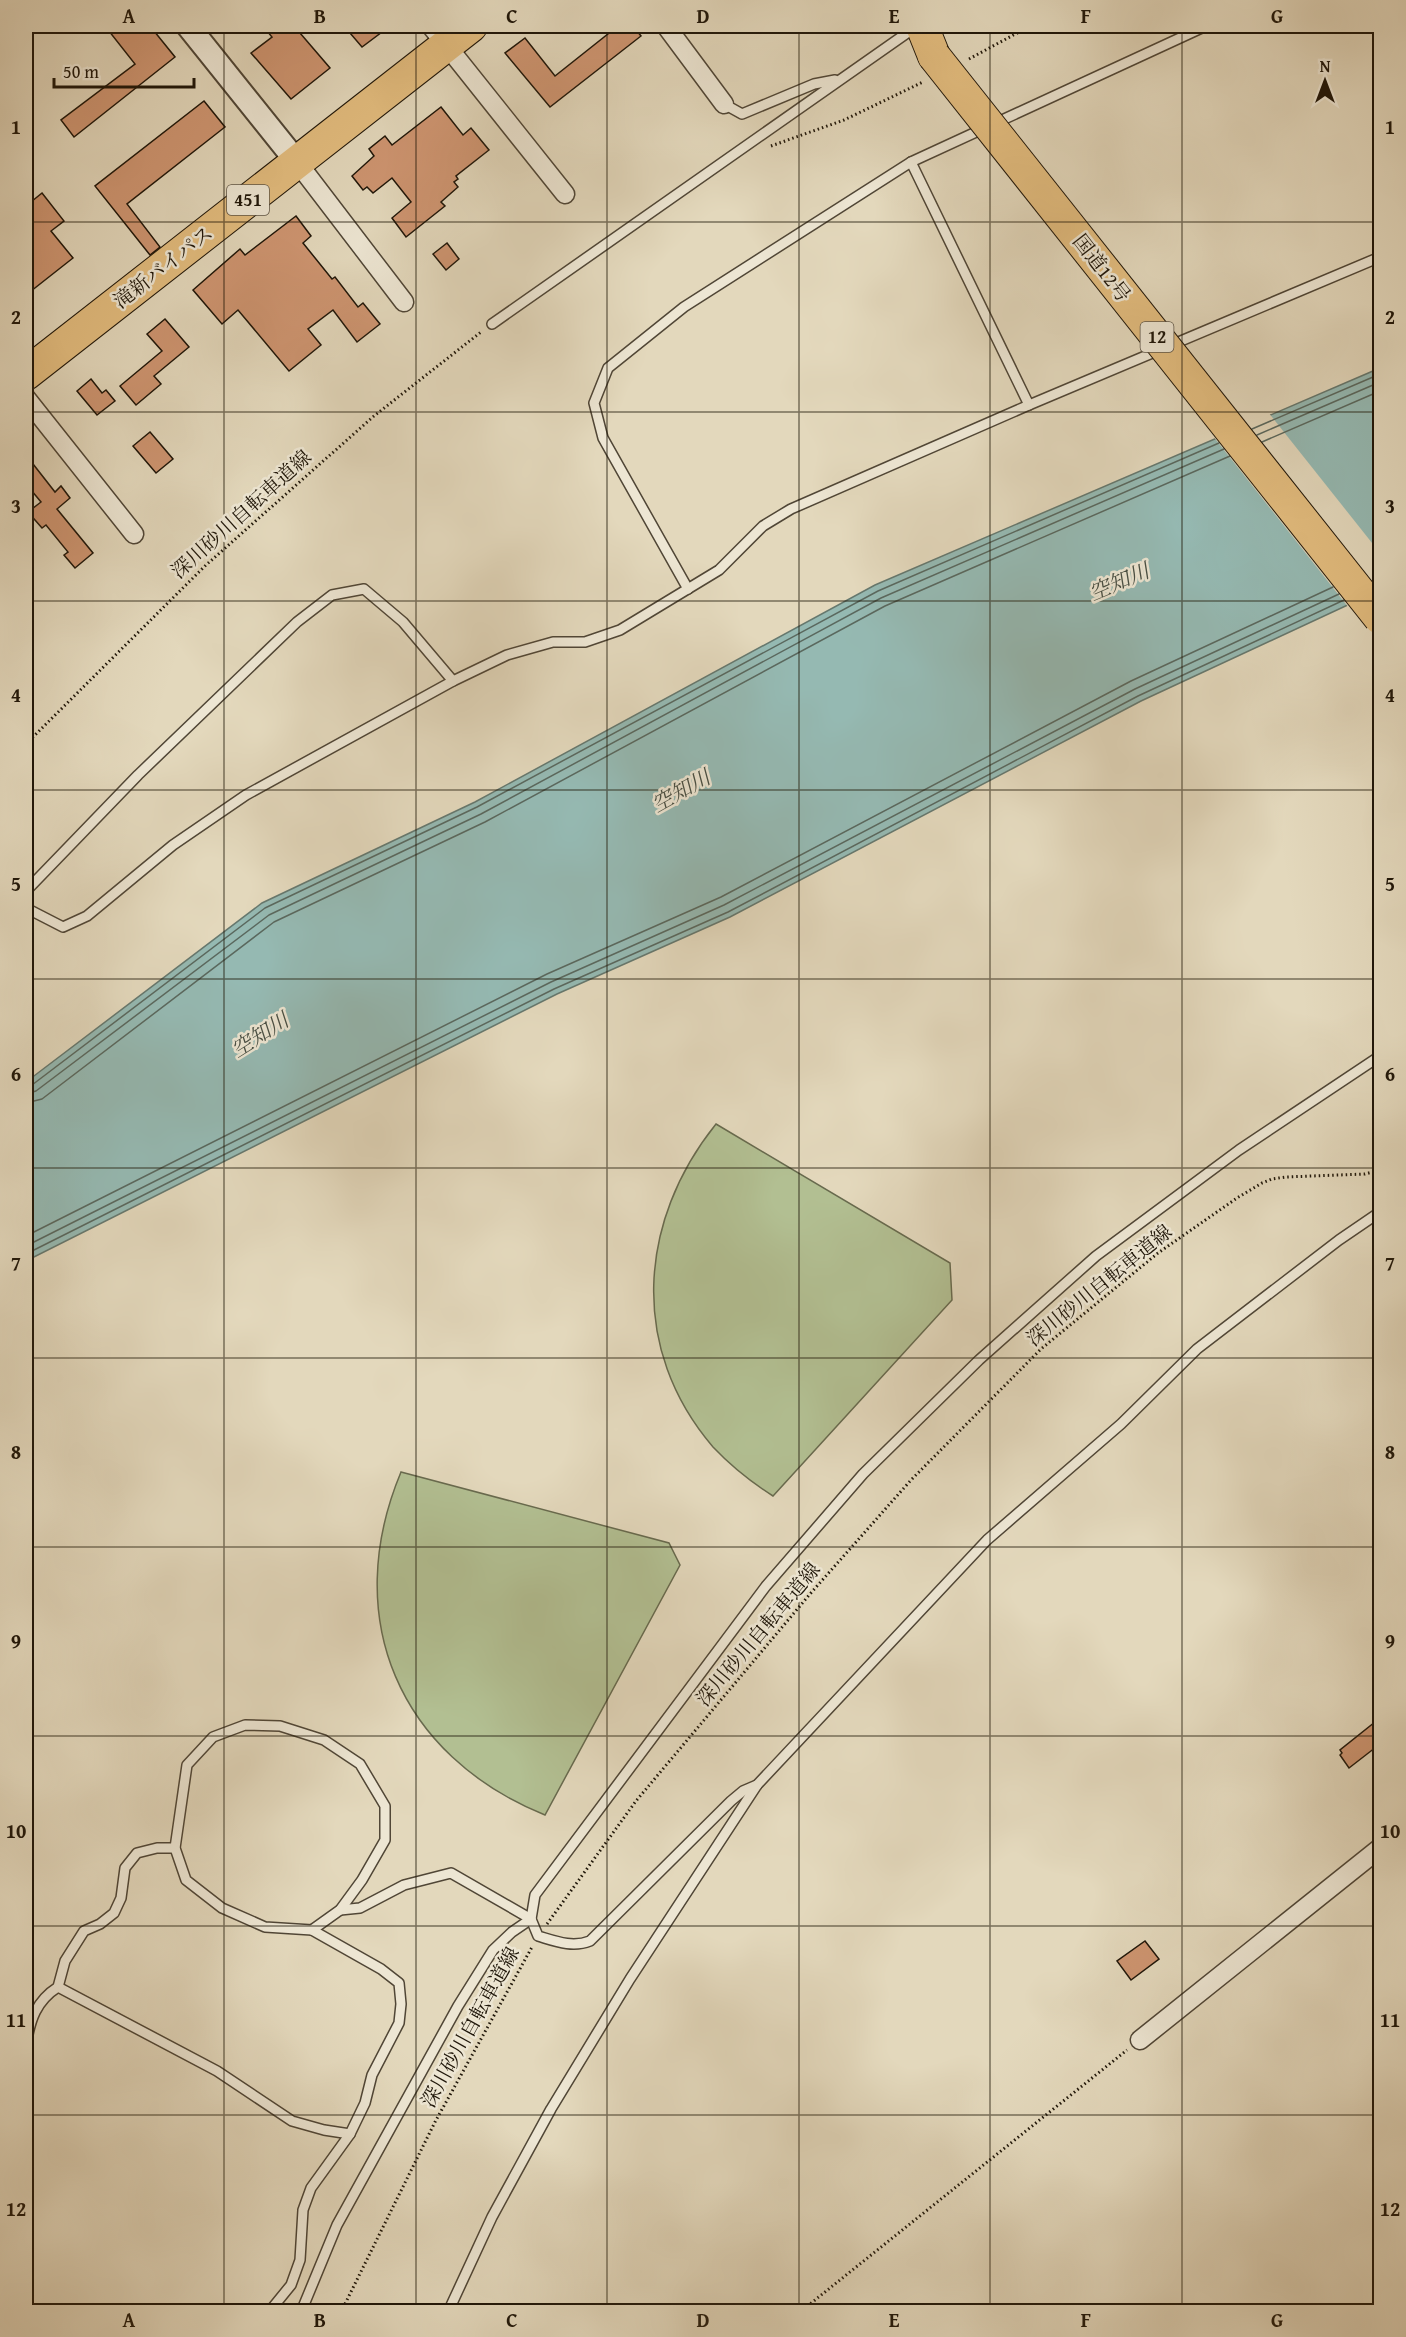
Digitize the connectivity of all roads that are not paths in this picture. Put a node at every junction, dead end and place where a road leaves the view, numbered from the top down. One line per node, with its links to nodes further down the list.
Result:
1 (188, 26): 10 (street)
2 (471, 26): 6 (highway, 滝新バイパス / 451)
3 (666, 26): 9 (street)
4 (917, 26): 8 (lane)
5 (1206, 26): 11 (lane)
6 (439, 35): 10 (highway, 滝新バイパス / 451); 12 (street)
7 (937, 48): 20 (highway, 国道12号 / 12); 22 (highway, 国道12号 / 12, bridge)
8 (840, 79): 9 (lane); 15 (lane)
9 (724, 104)
10 (297, 162): 14 (street); 16 (highway, 滝新バイパス / 451)
11 (911, 162): 18 (lane); 21 (lane)
12 (565, 194)
13 (1380, 257): 18 (lane)
14 (404, 302)
15 (492, 324)
16 (26, 374)
17 (26, 398): 19 (street)
18 (1029, 405): 21 (lane)
19 (134, 534)
20 (1380, 586)
21 (688, 588): 23 (lane)
22 (1380, 618)
23 (453, 681): 24 (lane); 25 (lane)
24 (26, 891)
25 (26, 908)
26 (1380, 1056): 32 (lane)
27 (1380, 1212): 28 (lane)
28 (757, 1785): 32 (lane); 40 (lane)
29 (175, 1848): 31 (lane); 33 (lane); 34 (lane)
30 (1380, 1848): 35 (street)
31 (340, 1910): 32 (lane); 33 (lane)
32 (531, 1919): 39 (lane)
33 (312, 1929): 37 (lane)
34 (58, 1987): 36 (lane); 37 (lane)
35 (1140, 2040)
36 (26, 2045)
37 (350, 2134): 38 (lane)
38 (269, 2312)
39 (302, 2312)
40 (448, 2312)

